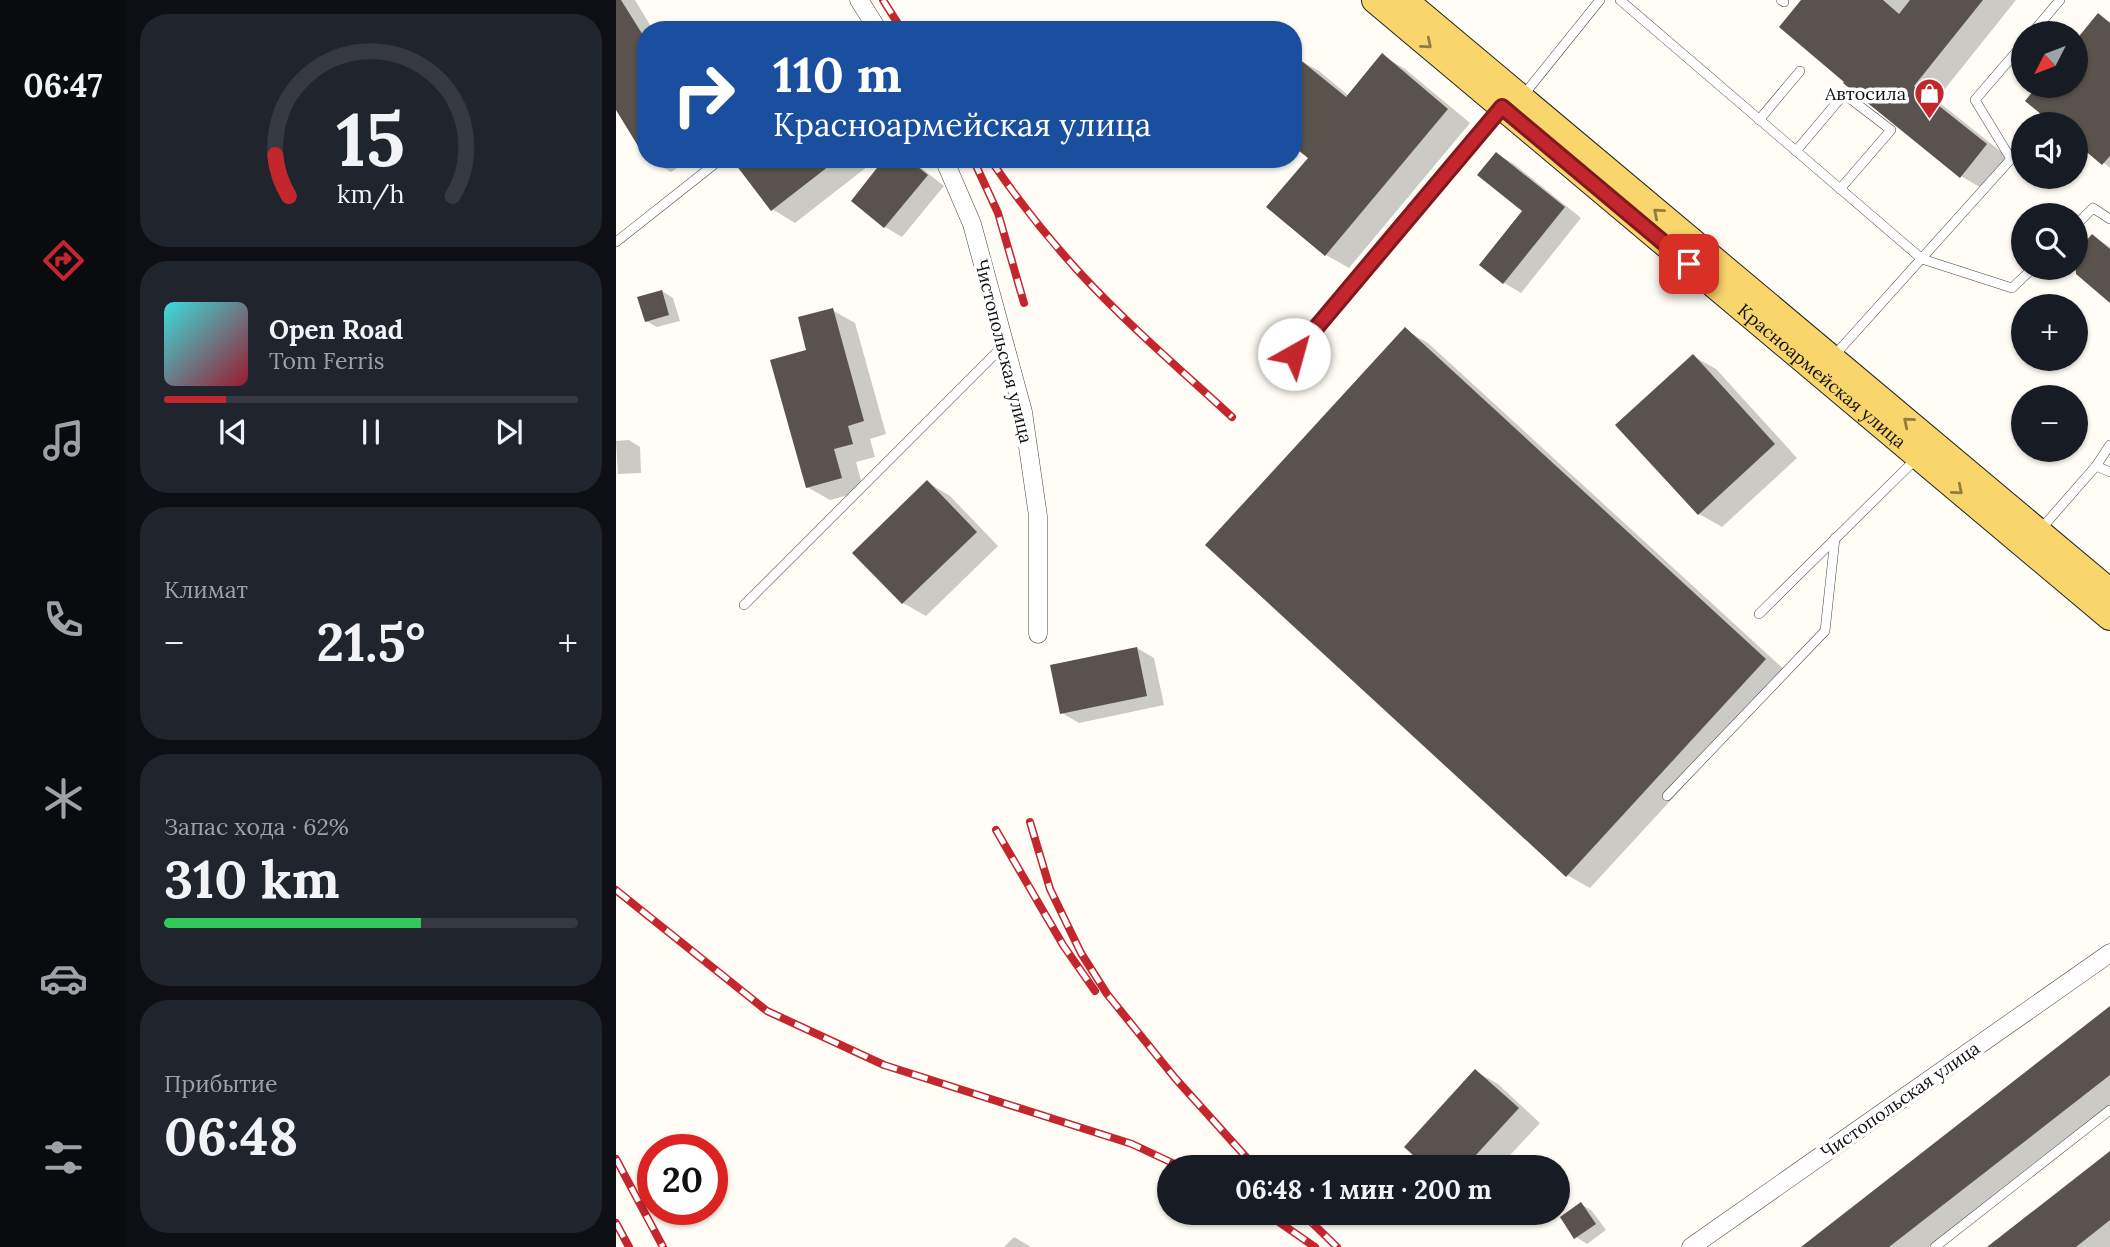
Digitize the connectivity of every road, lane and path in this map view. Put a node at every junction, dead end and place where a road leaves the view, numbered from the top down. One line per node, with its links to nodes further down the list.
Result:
1 (859, 0): 7 (street)
2 (1375, 0): 11 (main road, Красноармейская улица, one-way to 11)
3 (1404, 0): 11 (main road, Красноармейская улица)
4 (1600, 0): 11 (lane)
5 (1620, 0): 12 (lane)
6 (2060, 0): 8 (lane)
7 (872, 21)
8 (2042, 21)
9 (2011, 58): 20 (lane)
10 (1800, 71): 12 (lane)
11 (1511, 103): 23 (lane); 24 (main road, Красноармейская улица, one-way to 11); 26 (main road, Красноармейская улица)
12 (1759, 120): 13 (lane)
13 (1796, 151): 16 (lane); 16 (lane)
14 (710, 168): 19 (lane)
15 (948, 168): 22 (street, Чистопольская улица)
16 (1840, 189): 20 (lane)
17 (2088, 213): 18 (lane)
18 (2110, 219)
19 (616, 242)
20 (1922, 259): 21 (lane); 24 (lane)
21 (2020, 280)
22 (1004, 344): 32 (lane); 35 (street, Чистопольская улица)
23 (1294, 354)
24 (1832, 358): 29 (main road, Красноармейская улица, one-way to 24)
25 (2110, 445): 27 (lane)
26 (1919, 457): 30 (lane); 34 (main road, Красноармейская улица, one-way to 34)
27 (2096, 466): 28 (lane); 29 (lane)
28 (2110, 472)
29 (2039, 532): 31 (main road, Красноармейская улица)
30 (1835, 538): 33 (lane); 36 (lane)
31 (2110, 592)
32 (744, 605)
33 (1759, 614)
34 (2110, 617)
35 (1038, 634)
36 (1667, 796)
37 (2110, 953): 39 (street, Чистопольская улица)
38 (2110, 1111): 40 (lane)
39 (1690, 1247)
40 (1935, 1247)

